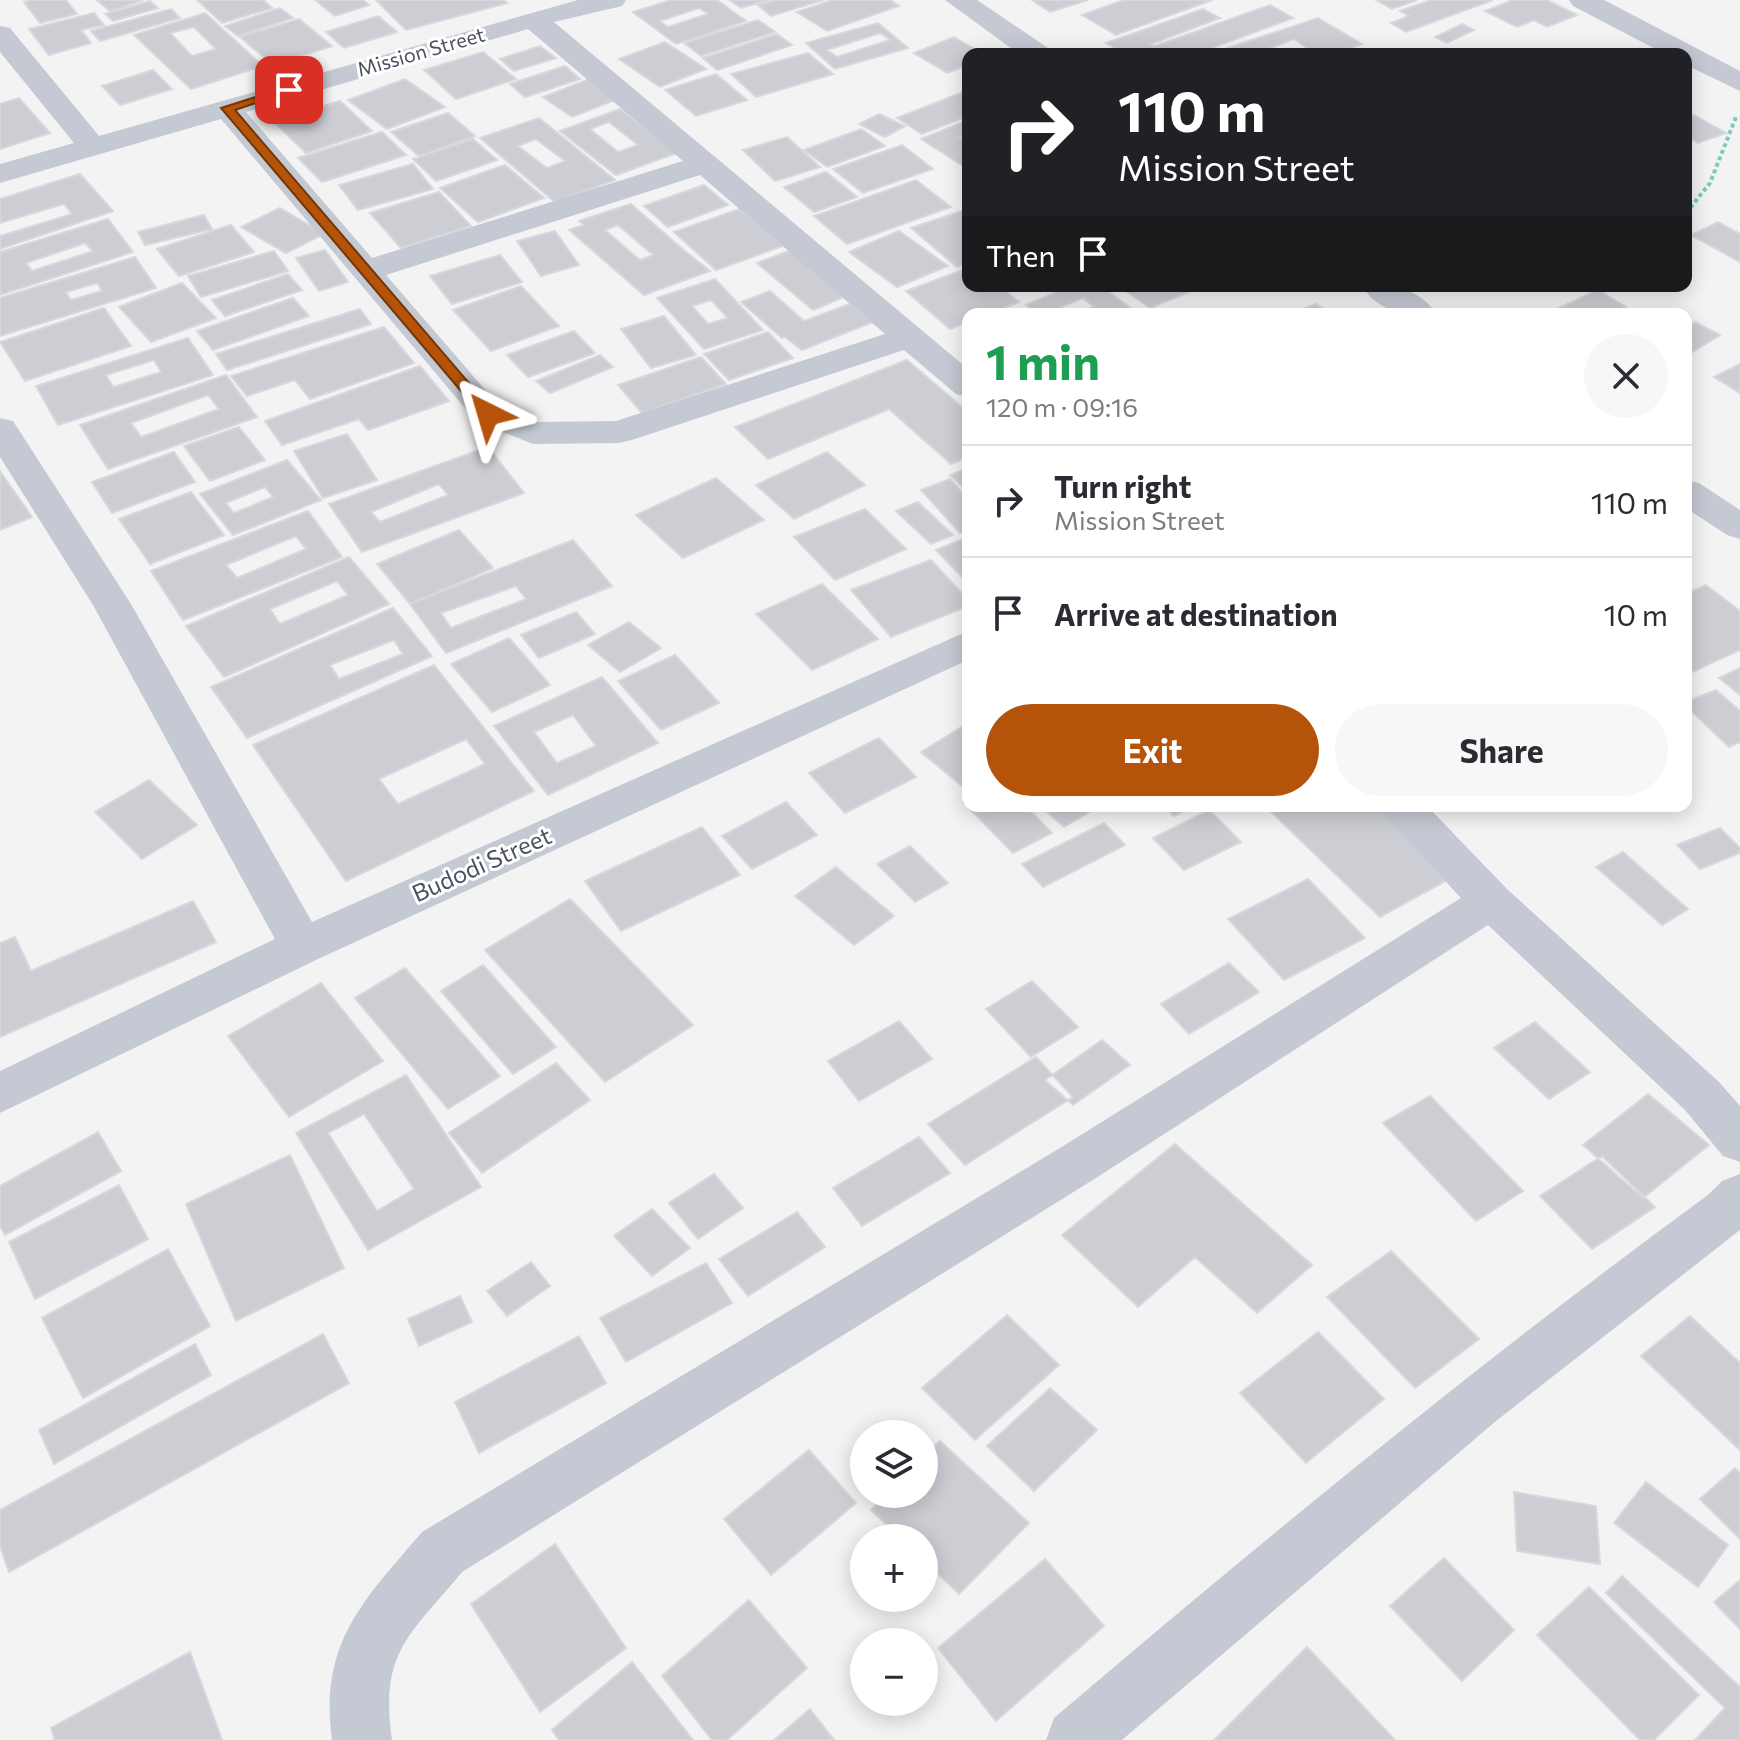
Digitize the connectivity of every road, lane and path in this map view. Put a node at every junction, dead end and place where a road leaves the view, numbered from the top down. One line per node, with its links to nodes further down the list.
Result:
1 (612, 0): 4 (street, Mission Street)
2 (959, 0): 6 (street)
3 (1583, 0): 7 (street)
4 (533, 19): 10 (street, Mission Street); 13 (street)
5 (0, 34): 12 (street)
6 (1029, 48)
7 (1675, 48)
8 (1692, 57): 9 (street)
9 (1740, 82)
10 (227, 108): 12 (street, Mission Street); 16 (street)
11 (1740, 109): 15 (path)
12 (93, 147): 14 (street, Mission Street)
13 (705, 164): 16 (street); 19 (street)
14 (0, 174)
15 (1692, 206)
16 (368, 270): 19 (street)
17 (1387, 292): 18 (street)
18 (1411, 308)
19 (910, 337): 20 (street)
20 (962, 382)
21 (0, 429): 27 (street)
22 (1692, 495): 23 (street)
23 (1740, 527)
24 (962, 647): 27 (street, Budodi Street)
25 (1407, 812): 26 (street)
26 (1491, 901): 29 (street); 31 (street)
27 (302, 946): 28 (street, Budodi Street)
28 (0, 1093)
29 (1740, 1141)
30 (1740, 1196): 32 (street)
31 (362, 1740)
32 (1076, 1740)

